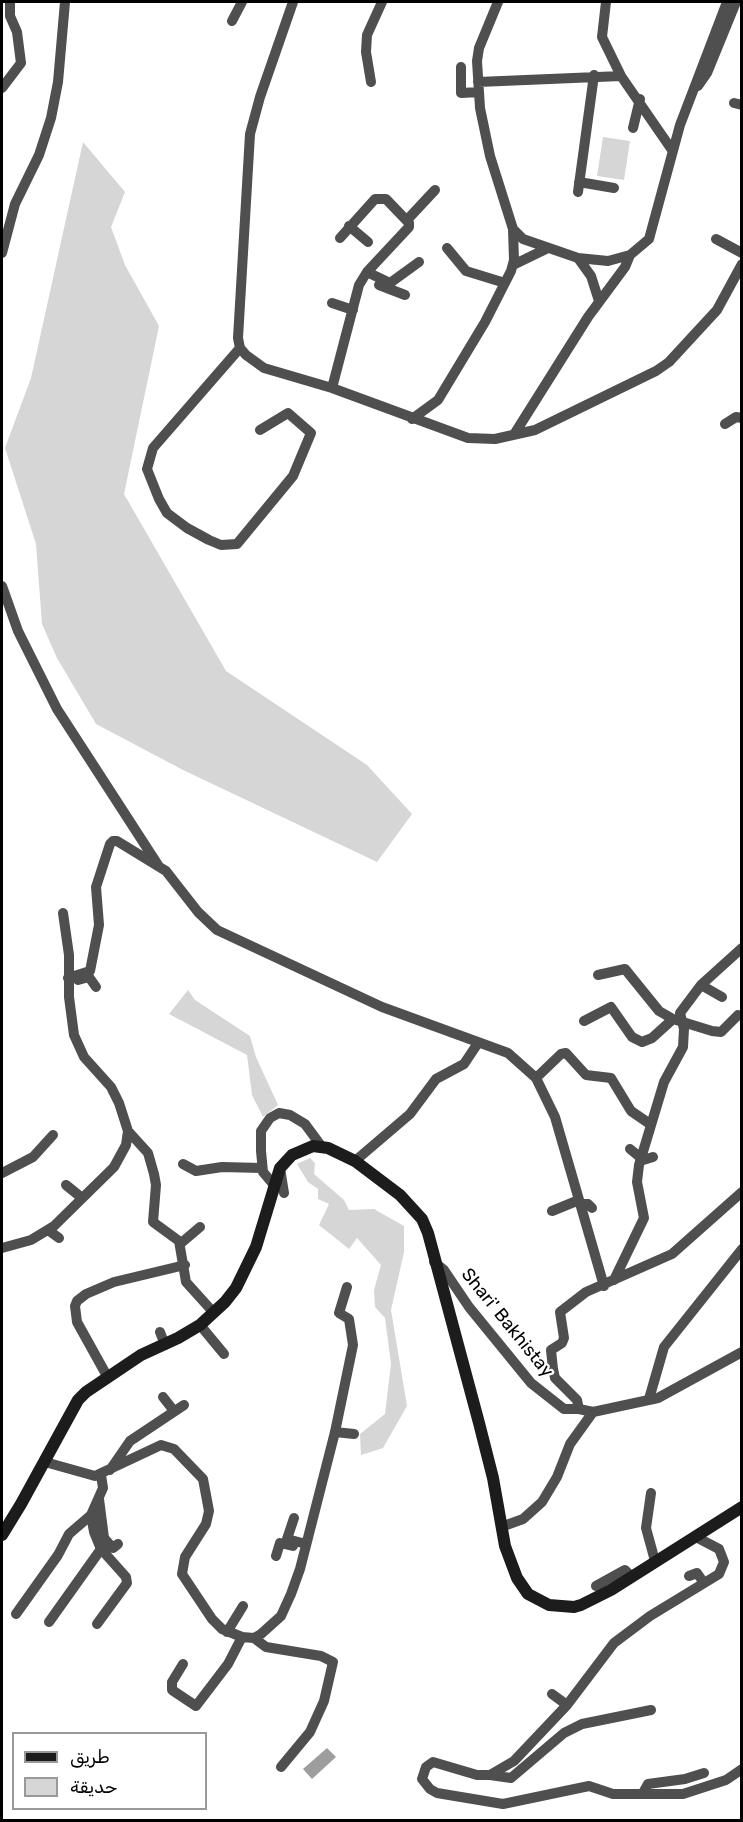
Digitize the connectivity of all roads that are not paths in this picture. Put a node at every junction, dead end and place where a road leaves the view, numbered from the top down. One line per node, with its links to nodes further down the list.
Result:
1 (10, 2): 11 (street)
2 (65, 2): 32 (street)
3 (242, 2): 10 (street)
4 (293, 2): 45 (street)
5 (382, 2): 15 (street)
6 (498, 2): 16 (street)
7 (606, 2): 14 (street)
8 (727, 2): 19 (street)
9 (736, 2): 19 (street)
10 (232, 21)
11 (6, 22): 17 (street)
12 (462, 67): 16 (street)
13 (594, 75): 14 (street); 16 (street); 22 (street)
14 (621, 76): 18 (street)
15 (371, 82)
16 (479, 87): 26 (street)
17 (2, 88)
18 (640, 99): 20 (street); 21 (street)
19 (689, 99): 21 (street)
20 (633, 129)
21 (672, 150): 34 (street)
22 (614, 188)
23 (435, 190): 24 (street)
24 (407, 219): 25 (street); 39 (street)
25 (349, 226): 27 (street); 29 (street)
26 (513, 229): 31 (street); 38 (street)
27 (340, 238)
28 (716, 239): 33 (street)
29 (368, 242)
30 (447, 248): 40 (street)
31 (546, 249): 35 (street); 38 (street)
32 (2, 253)
33 (741, 254)
34 (630, 255): 35 (street); 42 (street)
35 (578, 258): 42 (street)
36 (419, 262): 39 (street)
37 (741, 264): 51 (street)
38 (513, 265): 40 (street)
39 (364, 275): 41 (street); 44 (street)
40 (506, 283): 48 (street)
41 (405, 295)
42 (599, 301): 51 (street)
43 (332, 303): 44 (street)
44 (353, 310): 46 (street)
45 (240, 348): 46 (street); 50 (street)
46 (332, 388): 48 (street)
47 (741, 418): 49 (street)
48 (412, 419): 51 (street)
49 (725, 424)
50 (260, 430)
51 (515, 433)
52 (2, 586): 53 (street)
53 (160, 868): 57 (street); 64 (street)
54 (63, 913): 57 (street)
55 (741, 948): 58 (street)
56 (598, 975): 62 (street)
57 (68, 980): 59 (street); 67 (street)
58 (701, 985): 60 (street); 62 (street)
59 (96, 987)
60 (722, 998)
61 (741, 1016): 62 (street)
62 (677, 1019): 63 (street); 66 (street)
63 (584, 1021)
64 (478, 1043): 65 (street); 73 (street)
65 (536, 1078): 66 (street); 81 (street)
66 (650, 1124): 72 (street)
67 (128, 1131): 80 (street); 87 (street)
68 (53, 1135): 76 (street)
69 (322, 1147): 73 (main road); 75 (street); 78 (main road)
70 (630, 1149): 72 (street)
71 (653, 1156): 72 (street)
72 (640, 1159): 92 (street)
73 (355, 1161): 90 (main road)
74 (183, 1164): 75 (street)
75 (262, 1168): 78 (street)
76 (2, 1173)
77 (66, 1185): 80 (street)
78 (279, 1189): 94 (main road)
79 (741, 1192): 92 (street, Shari' Bakhistay)
80 (82, 1198): 85 (street)
81 (580, 1202): 82 (street); 83 (street); 92 (street)
82 (592, 1208)
83 (552, 1211)
84 (200, 1227): 87 (street)
85 (48, 1230): 86 (street); 88 (street)
86 (59, 1238)
87 (180, 1244): 91 (street)
88 (2, 1248)
89 (741, 1249): 102 (street)
90 (434, 1262): 103 (street, Shari' Bakhistay); 114 (main road)
91 (184, 1265): 94 (street); 100 (street)
92 (609, 1283): 103 (street, Shari' Bakhistay)
93 (346, 1287): 105 (street)
94 (214, 1313): 95 (main road)
95 (193, 1325): 97 (main road); 99 (street)
96 (160, 1332): 97 (street)
97 (165, 1345): 100 (main road)
98 (741, 1352): 102 (street)
99 (224, 1354)
100 (107, 1377): 107 (main road)
101 (163, 1397): 108 (street)
102 (649, 1400): 104 (street)
103 (579, 1409): 104 (street)
104 (593, 1412): 114 (street)
105 (335, 1431): 106 (street); 118 (street)
106 (354, 1434)
107 (45, 1462): 108 (street); 115 (main road)
108 (105, 1473): 110 (street); 130 (street)
109 (651, 1492): 121 (street)
110 (99, 1498): 112 (street); 117 (street)
111 (741, 1507): 116 (main road)
112 (91, 1515): 119 (street); 127 (street)
113 (294, 1518): 118 (street)
114 (501, 1527): 122 (main road)
115 (2, 1535)
116 (696, 1537): 121 (main road); 124 (street)
117 (118, 1544)
118 (306, 1546): 120 (street); 132 (street)
119 (101, 1550): 128 (street); 129 (street)
120 (276, 1556)
121 (655, 1561): 122 (main road)
122 (631, 1576): 125 (street)
123 (689, 1576): 124 (street)
124 (704, 1583): 135 (street)
125 (596, 1586)
126 (243, 1606): 130 (street)
127 (16, 1614)
128 (49, 1622)
129 (97, 1624)
130 (227, 1632): 131 (street)
131 (242, 1637): 132 (street); 133 (street)
132 (254, 1638): 137 (street)
133 (183, 1664)
134 (552, 1694): 135 (street)
135 (567, 1705): 140 (street)
136 (651, 1710): 140 (street)
137 (281, 1767)
138 (741, 1769): 141 (street)
139 (704, 1773): 141 (street)
140 (490, 1775): 141 (street)
141 (643, 1793)

